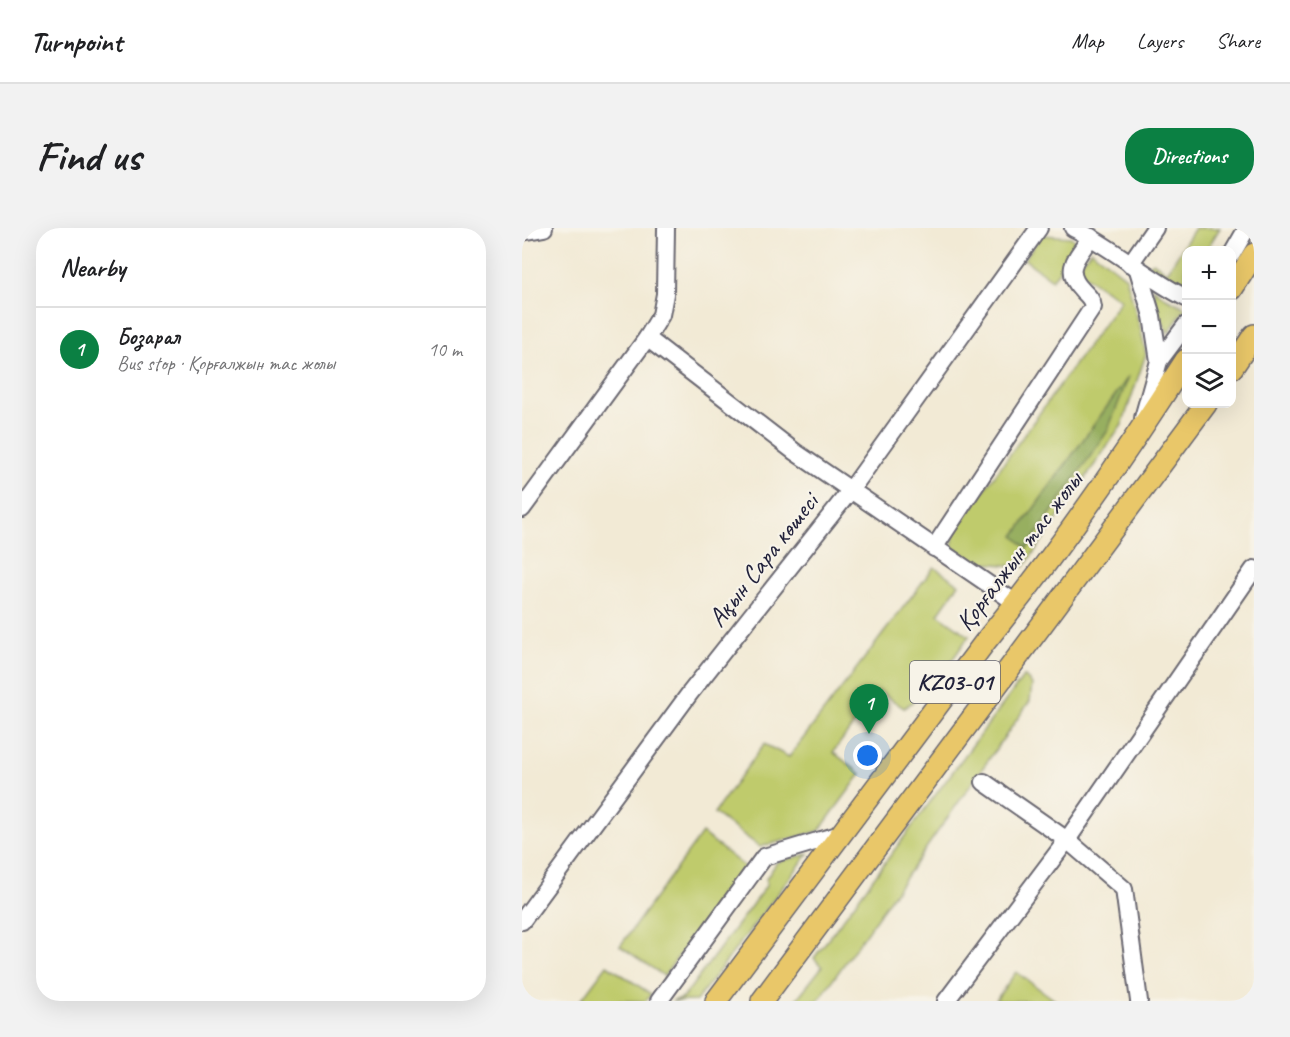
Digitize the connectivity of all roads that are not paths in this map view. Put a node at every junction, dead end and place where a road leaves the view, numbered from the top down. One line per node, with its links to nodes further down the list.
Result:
1 (544, 228): 7 (street)
2 (666, 228): 16 (street)
3 (1039, 228): 22 (street, Ақын Сара көшесі)
4 (1073, 228): 8 (street)
5 (1155, 228): 11 (street)
6 (1247, 228): 9 (street)
7 (522, 232)
8 (1091, 237): 11 (street); 24 (street)
9 (1236, 247)
10 (1254, 254): 12 (main road)
11 (1134, 267): 13 (street); 17 (street)
12 (1236, 283)
13 (1182, 296)
14 (1182, 330): 17 (street)
15 (1254, 335): 18 (main road)
16 (647, 338): 22 (street); 23 (street)
17 (1159, 361): 21 (street)
18 (1236, 362)
19 (1182, 366): 21 (main road, Қорғалжын тас жолы / KZ03-01)
20 (1203, 408): 27 (main road, KZ03-01)
21 (1135, 440): 26 (main road, Қорғалжын тас жолы / KZ03-01)
22 (850, 491): 24 (street); 31 (street, Ақын Сара көшесі)
23 (522, 509)
24 (934, 548): 26 (street)
25 (1254, 569): 30 (street)
26 (1016, 603): 27 (main road); 29 (main road, Қорғалжын тас жолы / KZ03-01)
27 (1042, 622): 34 (main road, KZ03-01)
28 (984, 782): 30 (street)
29 (841, 834): 32 (street); 33 (main road, Қорғалжын тас жолы / KZ03-01)
30 (1067, 840): 35 (street); 36 (street)
31 (522, 921)
32 (659, 1001)
33 (716, 1001)
34 (762, 1001)
35 (946, 1001)
36 (1140, 1001)

